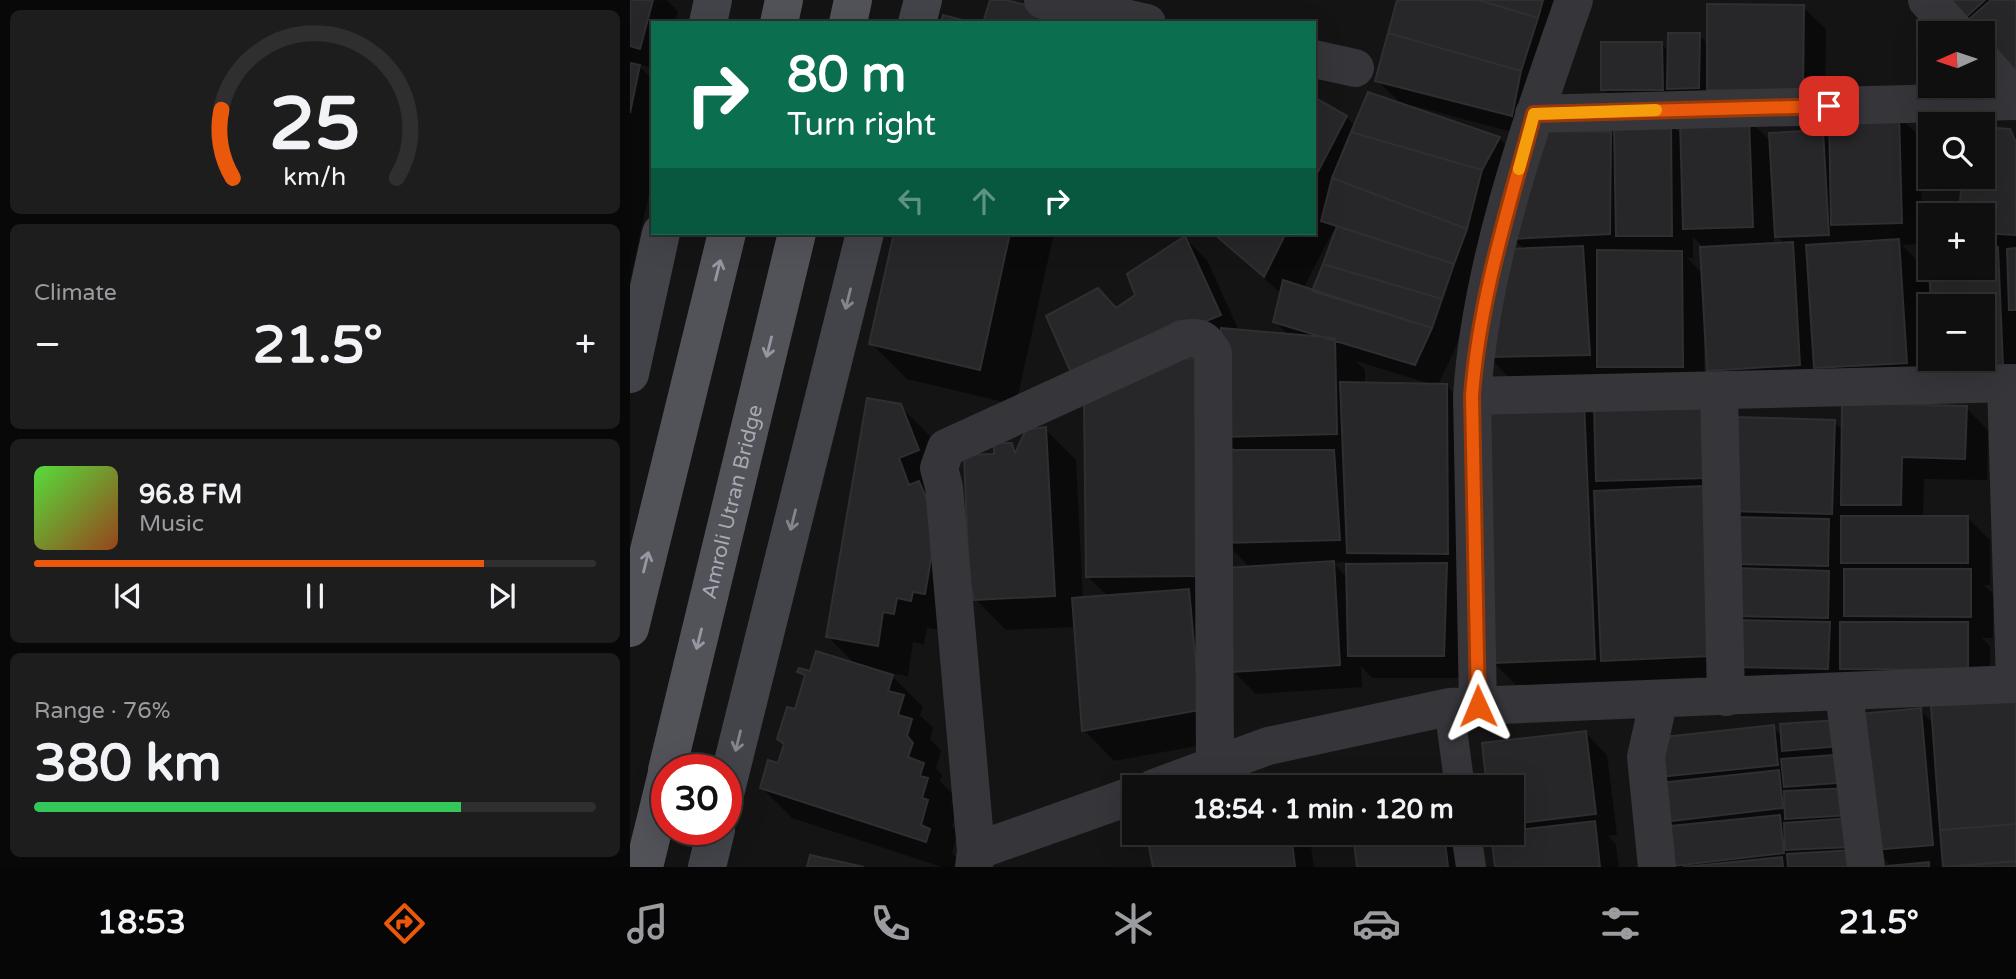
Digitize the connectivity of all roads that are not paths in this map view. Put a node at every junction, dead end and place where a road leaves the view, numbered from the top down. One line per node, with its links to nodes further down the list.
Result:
1 (713, 0): 8 (main road)
2 (784, 0): 9 (main road)
3 (853, 0): 10 (main road)
4 (923, 0): 11 (main road)
5 (1043, 0): 12 (street)
6 (1574, 0): 18 (street)
7 (1927, 0): 13 (street)
8 (708, 21)
9 (779, 21)
10 (848, 21)
11 (918, 21)
12 (1138, 21)
13 (1946, 21)
14 (1316, 59): 15 (street)
15 (1354, 68)
16 (1995, 75): 17 (street)
17 (2016, 100): 18 (street)
18 (1534, 114): 26 (street)
19 (661, 235): 23 (main road)
20 (727, 235): 27 (main road, one-way to 20)
21 (797, 235): 33 (main road, Amroli Utran Bridge, one-way to 33)
22 (865, 235): 34 (main road, one-way to 34)
23 (630, 374)
24 (2011, 383): 25 (street); 28 (street)
25 (1719, 392): 26 (street); 30 (street)
26 (1472, 396): 32 (street)
27 (630, 628)
28 (2016, 684): 29 (street)
29 (1844, 693): 30 (street); 47 (street)
30 (1726, 697): 31 (street)
31 (1659, 699): 32 (street); 46 (street)
32 (1464, 707): 35 (street); 37 (lane)
33 (671, 754)
34 (735, 754)
35 (1215, 766): 36 (street); 42 (street)
36 (1190, 775)
37 (1461, 775)
38 (1122, 799): 42 (street)
39 (651, 838): 43 (main road, Amroli Utran Bridge)
40 (712, 845): 44 (main road)
41 (1468, 845): 45 (lane)
42 (975, 859)
43 (644, 867)
44 (707, 867)
45 (1471, 867)
46 (1657, 867)
47 (1866, 867)

